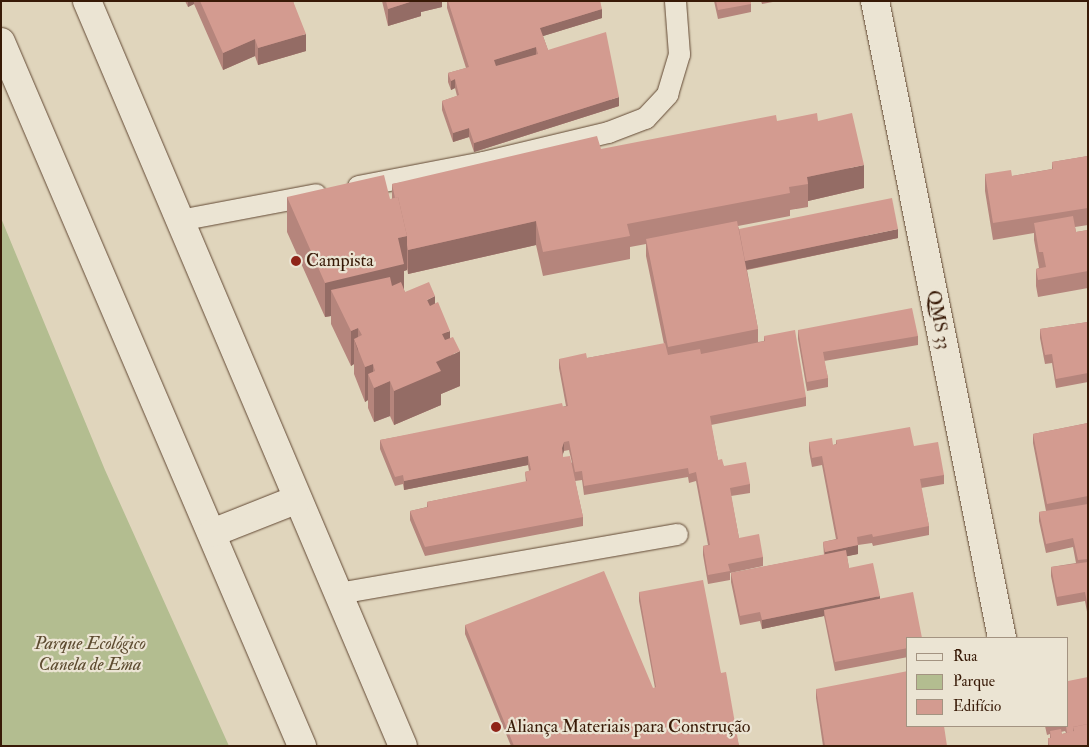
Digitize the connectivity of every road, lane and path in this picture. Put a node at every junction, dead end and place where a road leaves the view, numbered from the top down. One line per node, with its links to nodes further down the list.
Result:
1 (87, 1): 5 (main road)
2 (675, 1): 5 (lane)
3 (875, 1): 10 (main road, QMS 33)
4 (1, 42): 7 (main road)
5 (179, 220): 6 (main road)
6 (298, 499): 7 (main road); 9 (main road)
7 (212, 533): 11 (main road)
8 (677, 534): 9 (lane)
9 (338, 593): 12 (main road)
10 (1002, 637)
11 (302, 746)
12 (403, 746)

